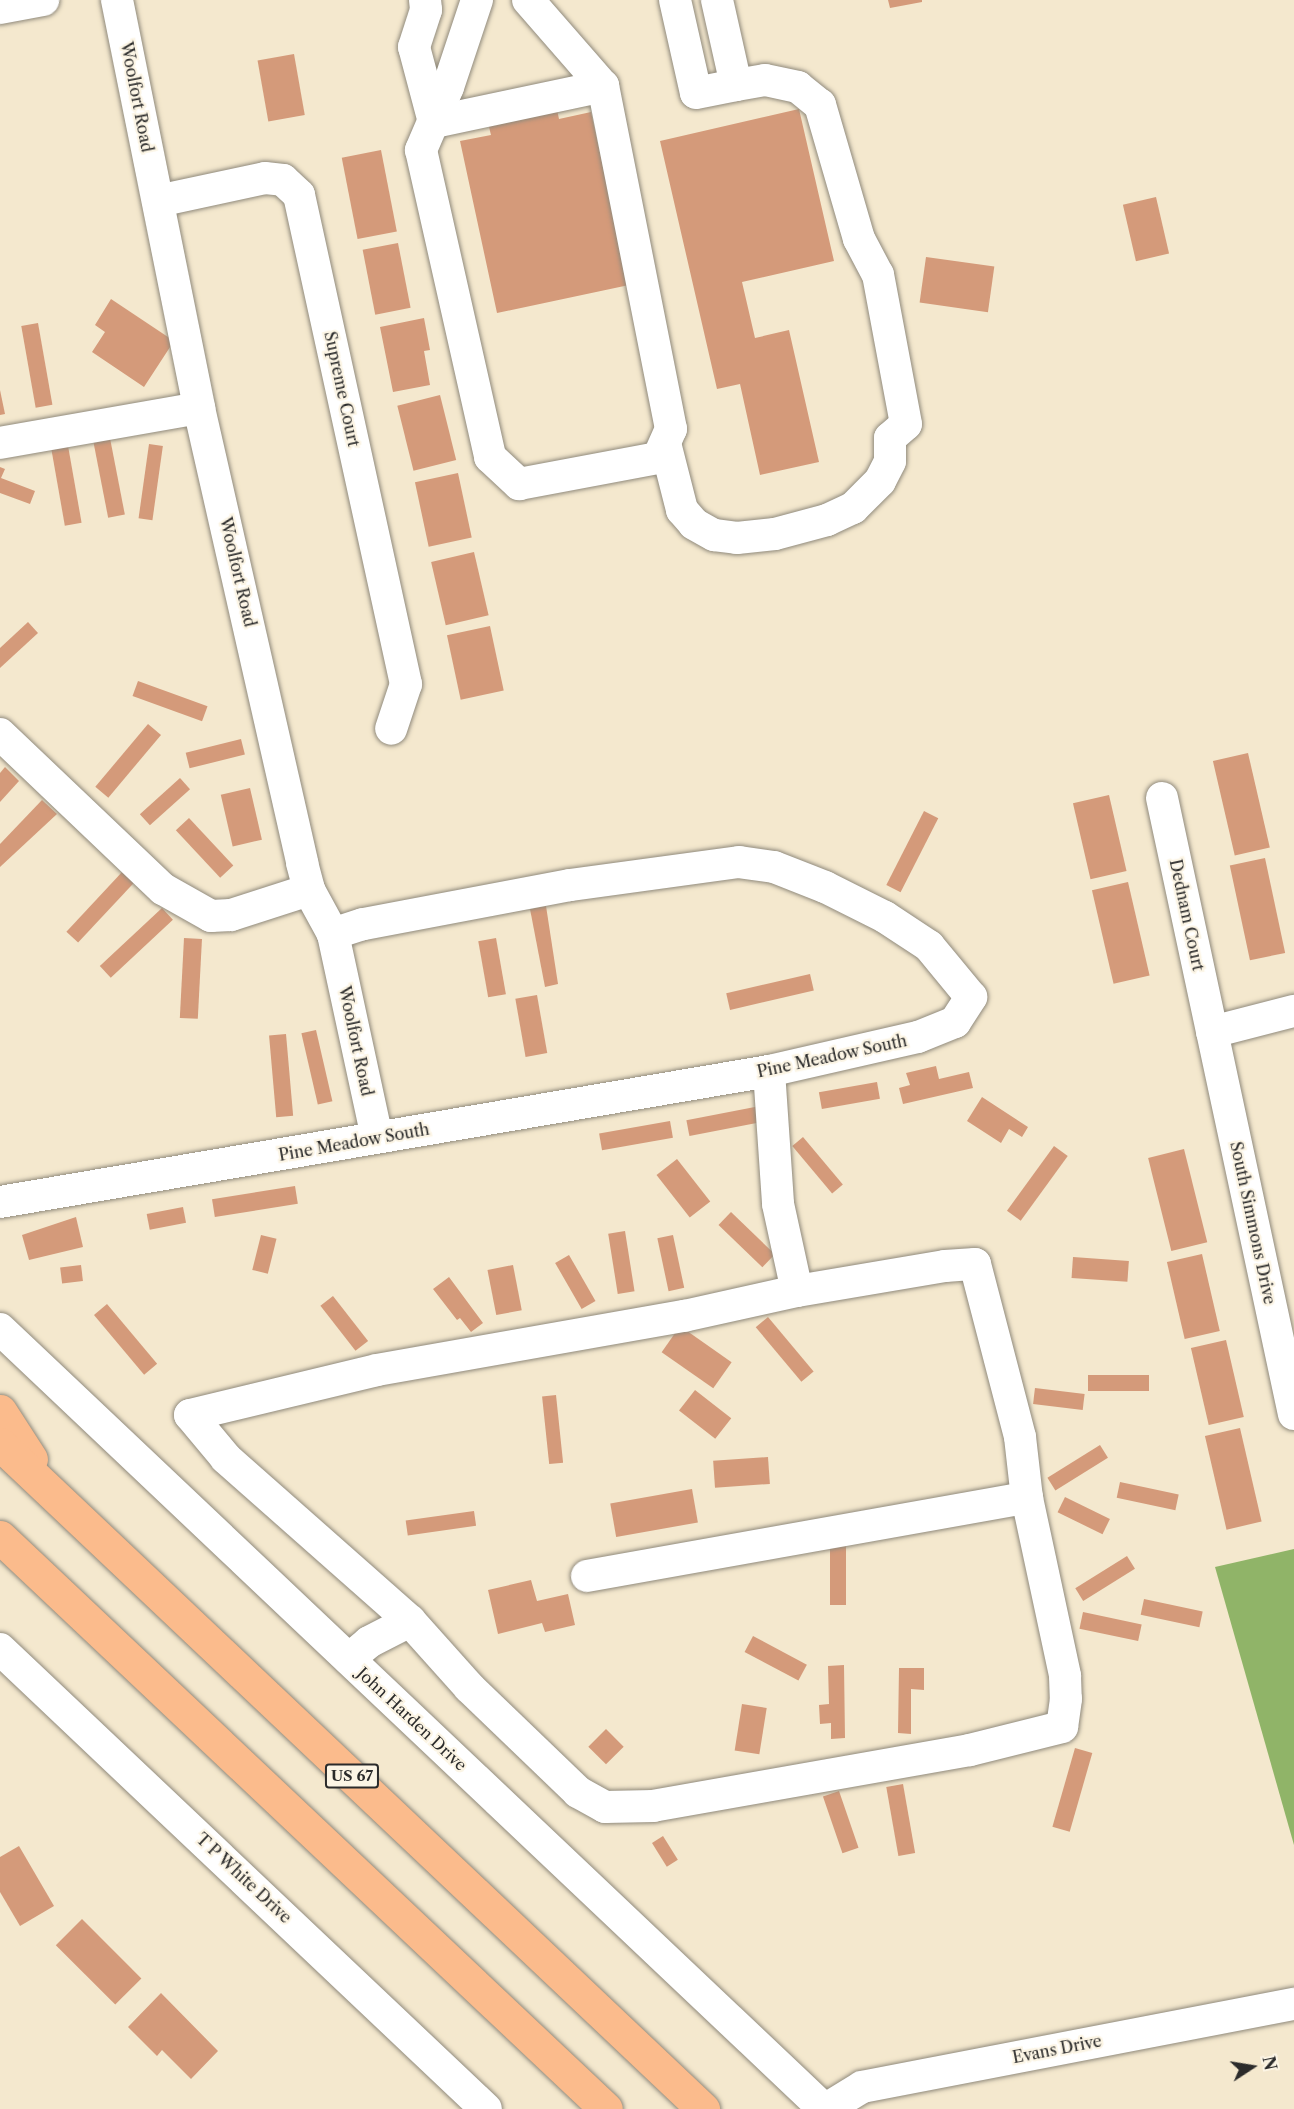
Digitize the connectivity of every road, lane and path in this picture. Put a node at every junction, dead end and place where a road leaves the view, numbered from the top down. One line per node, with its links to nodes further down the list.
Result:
1 (43, 0): 8 (street)
2 (117, 0): 12 (street, Woolfort Road)
3 (424, 0): 11 (street)
4 (477, 0): 11 (street)
5 (528, 0): 10 (street)
6 (675, 0): 9 (street)
7 (717, 0): 9 (street)
8 (0, 8)
9 (736, 85): 15 (street)
10 (603, 86): 11 (street); 15 (street)
11 (434, 122): 15 (street)
12 (158, 201): 13 (street, Woolfort Road); 16 (street, Supreme Court)
13 (199, 408): 14 (street); 19 (street, Woolfort Road)
14 (0, 443)
15 (666, 447)
16 (391, 729)
17 (0, 734): 19 (street)
18 (1162, 798): 22 (street, Dednam Court)
19 (309, 890): 20 (street, Woolfort Road)
20 (333, 934): 23 (street, Pine Meadow South); 24 (street, Woolfort Road)
21 (1294, 1011): 22 (street)
22 (1212, 1032): 29 (street, South Simmons Drive)
23 (769, 1071): 24 (street, Pine Meadow South); 26 (street)
24 (377, 1137): 25 (street, Pine Meadow South)
25 (0, 1202)
26 (797, 1291): 32 (street); 36 (street)
27 (0, 1329): 39 (street, John Harden Drive)
28 (0, 1411): 31 (highway)
29 (1294, 1414)
30 (0, 1444): 31 (highway, US 67)
31 (57, 1498): 43 (highway, US 67)
32 (1027, 1498): 35 (street); 36 (street)
33 (0, 1537): 37 (highway)
34 (0, 1554): 37 (highway)
35 (587, 1576)
36 (410, 1621): 39 (street)
37 (100, 1633): 42 (highway)
38 (0, 1649): 41 (street, T P White Drive)
39 (349, 1659): 44 (street, John Harden Drive)
40 (1294, 2004): 44 (street, Evans Drive)
41 (486, 2109)
42 (606, 2109)
43 (703, 2109)
44 (825, 2109)

